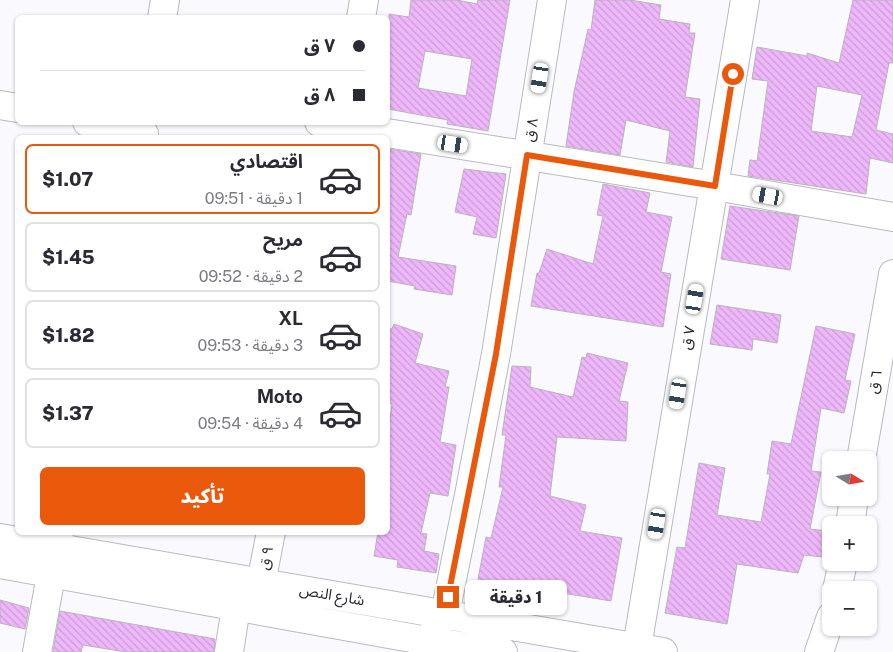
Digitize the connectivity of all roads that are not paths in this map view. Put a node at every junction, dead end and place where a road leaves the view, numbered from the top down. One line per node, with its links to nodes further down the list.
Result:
1 (165, 0): 5 (street)
2 (364, 0): 6 (street)
3 (552, 0): 12 (street, ٨ ق)
4 (745, 0): 13 (street, ٧ ق)
5 (162, 15)
6 (362, 15)
7 (0, 105): 8 (street)
8 (15, 108)
9 (105, 125): 11 (street)
10 (336, 127): 12 (street)
11 (144, 131)
12 (527, 155): 13 (street); 23 (street, ٨ ق)
13 (715, 186): 14 (street); 26 (street, ٧ ق)
14 (893, 217)
15 (893, 274): 16 (street, ٦ ق)
16 (863, 451)
17 (270, 535): 21 (street, ٩ ق)
18 (0, 538): 19 (street, شارع النص)
19 (55, 551): 20 (street, شارع النص); 21 (street, شارع النص); 22 (street, شارع النص); 27 (street)
20 (0, 564)
21 (261, 583): 23 (street, شارع النص)
22 (236, 607): 25 (street, شارع النص); 28 (street)
23 (445, 614): 25 (street); 26 (street, شارع النص)
24 (824, 636): 31 (street)
25 (427, 646): 29 (street, شارع النص)
26 (637, 647): 30 (street, شارع النص)
27 (37, 652)
28 (229, 652)
29 (503, 652)
30 (664, 652)
31 (819, 652)

